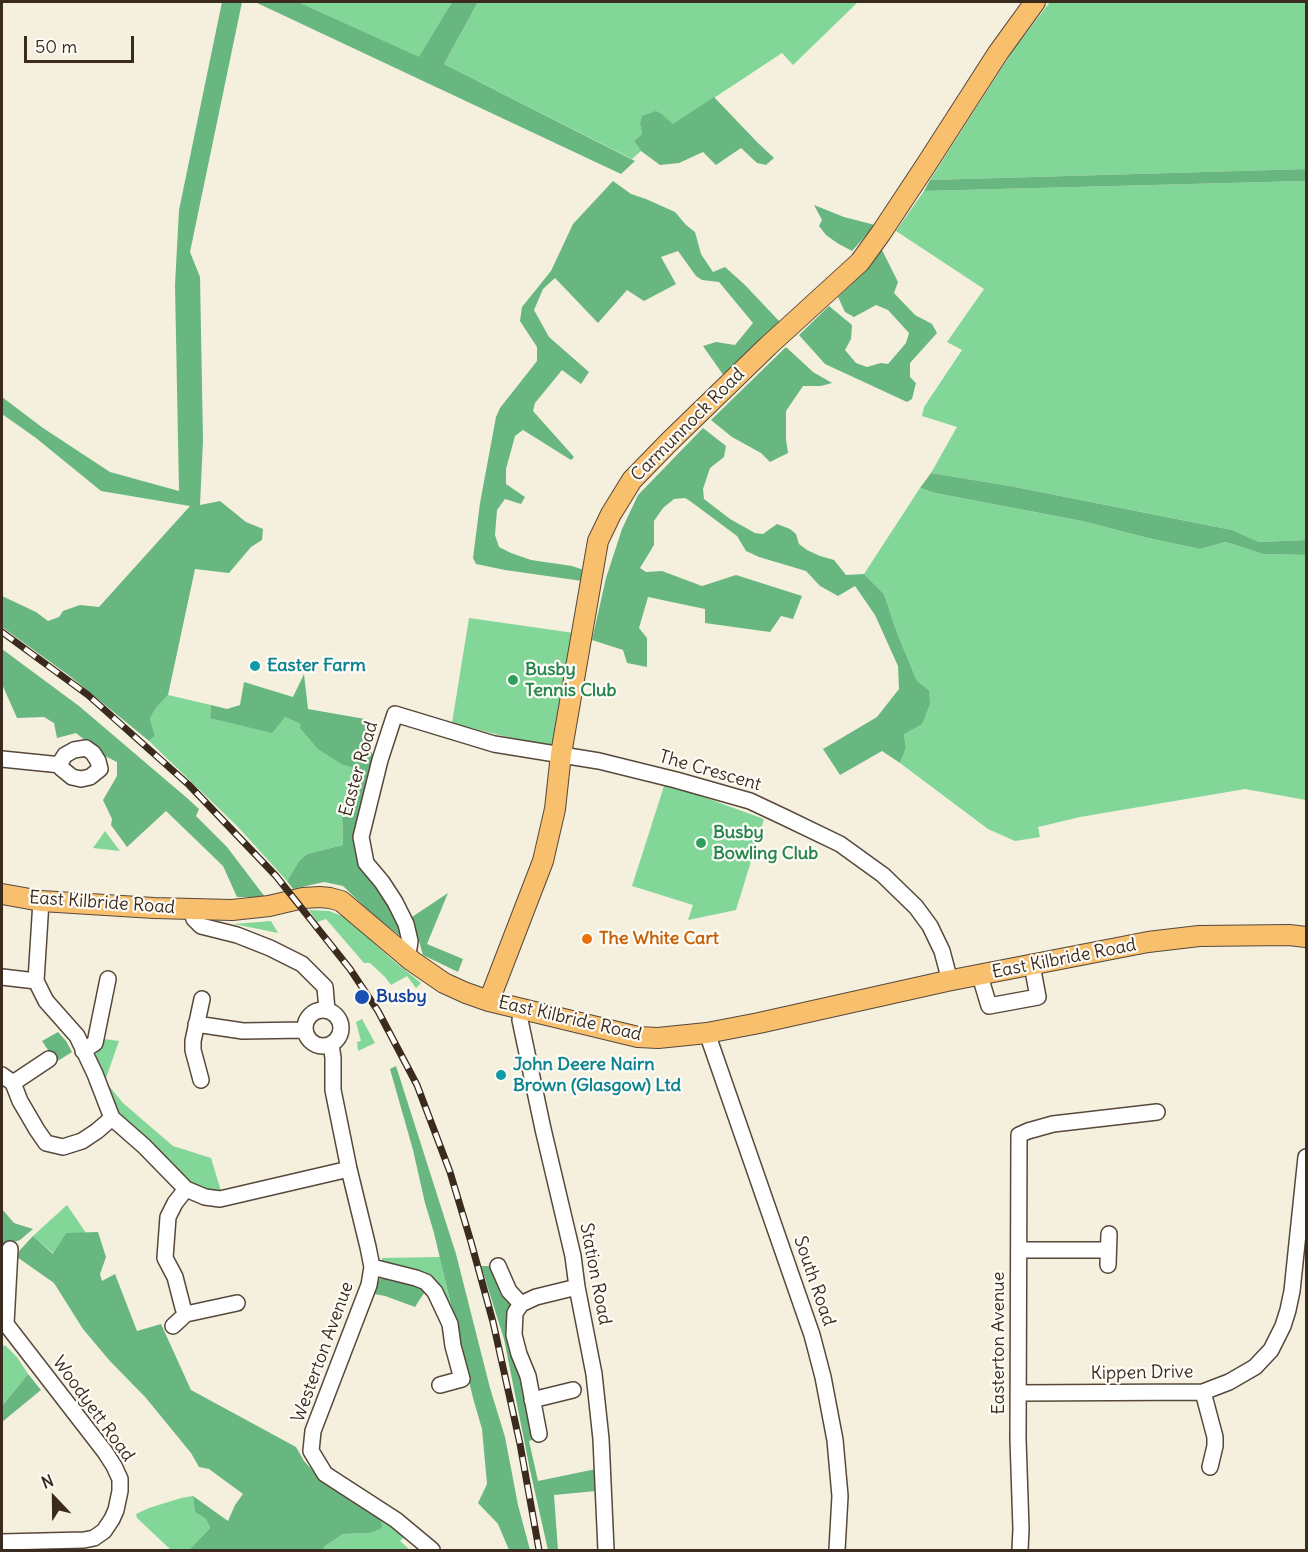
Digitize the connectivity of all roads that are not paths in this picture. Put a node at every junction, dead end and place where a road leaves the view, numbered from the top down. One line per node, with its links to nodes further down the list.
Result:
1 (1035, 2): 2 (main road, Carmunnock Road)
2 (561, 754): 9 (street, Easter Road); 15 (street, The Crescent); 17 (main road, Carmunnock Road)
3 (2, 759): 4 (street)
4 (61, 765)
5 (2, 894): 6 (main road, East Kilbride Road)
6 (41, 901): 7 (main road, East Kilbride Road); 14 (street)
7 (191, 909): 9 (main road, East Kilbride Road); 19 (street)
8 (1306, 937): 10 (main road, East Kilbride Road)
9 (404, 955): 17 (main road, East Kilbride Road)
10 (1032, 965): 11 (main road, East Kilbride Road); 11 (street)
11 (981, 976): 15 (main road, East Kilbride Road)
12 (2, 977): 14 (street)
13 (108, 979): 24 (street)
14 (36, 981): 24 (street)
15 (950, 981): 22 (main road, East Kilbride Road)
16 (202, 999): 20 (street)
17 (489, 1000): 18 (main road, East Kilbride Road)
18 (523, 1009): 22 (main road, East Kilbride Road); 38 (street, Station Road)
19 (327, 1010): 21 (street); 23 (street)
20 (196, 1024): 21 (street); 27 (street)
21 (305, 1030): 23 (street)
22 (707, 1033): 55 (street, South Road)
23 (331, 1044): 31 (street, Westerton Avenue)
24 (83, 1051): 29 (street)
25 (50, 1059): 26 (street)
26 (7, 1079): 29 (street)
27 (201, 1080)
28 (1157, 1112): 34 (street, Easterton Avenue)
29 (112, 1118): 32 (street)
30 (1306, 1156): 46 (street, Kippen Drive)
31 (349, 1169): 32 (street); 37 (street, Westerton Avenue)
32 (186, 1189): 41 (street)
33 (10, 1249): 42 (street)
34 (1019, 1250): 35 (street); 47 (street, Easterton Avenue)
35 (1108, 1250)
36 (498, 1266): 40 (street)
37 (372, 1267): 44 (street); 53 (street, Westerton Avenue)
38 (577, 1287): 40 (street); 54 (street, Station Road)
39 (237, 1303): 41 (street)
40 (521, 1304): 48 (street)
41 (186, 1314): 43 (street)
42 (4, 1325): 52 (street, Woodyett Road)
43 (173, 1326)
44 (440, 1385)
45 (573, 1390): 48 (street)
46 (1203, 1392): 47 (street, Kippen Drive); 50 (street)
47 (1019, 1393): 56 (street, Easterton Avenue)
48 (532, 1400): 49 (street)
49 (539, 1434)
50 (1210, 1467)
51 (2, 1542): 52 (street, Woodyett Road)
52 (25, 1546)
53 (432, 1551)
54 (606, 1551)
55 (837, 1551)
56 (1020, 1551)

